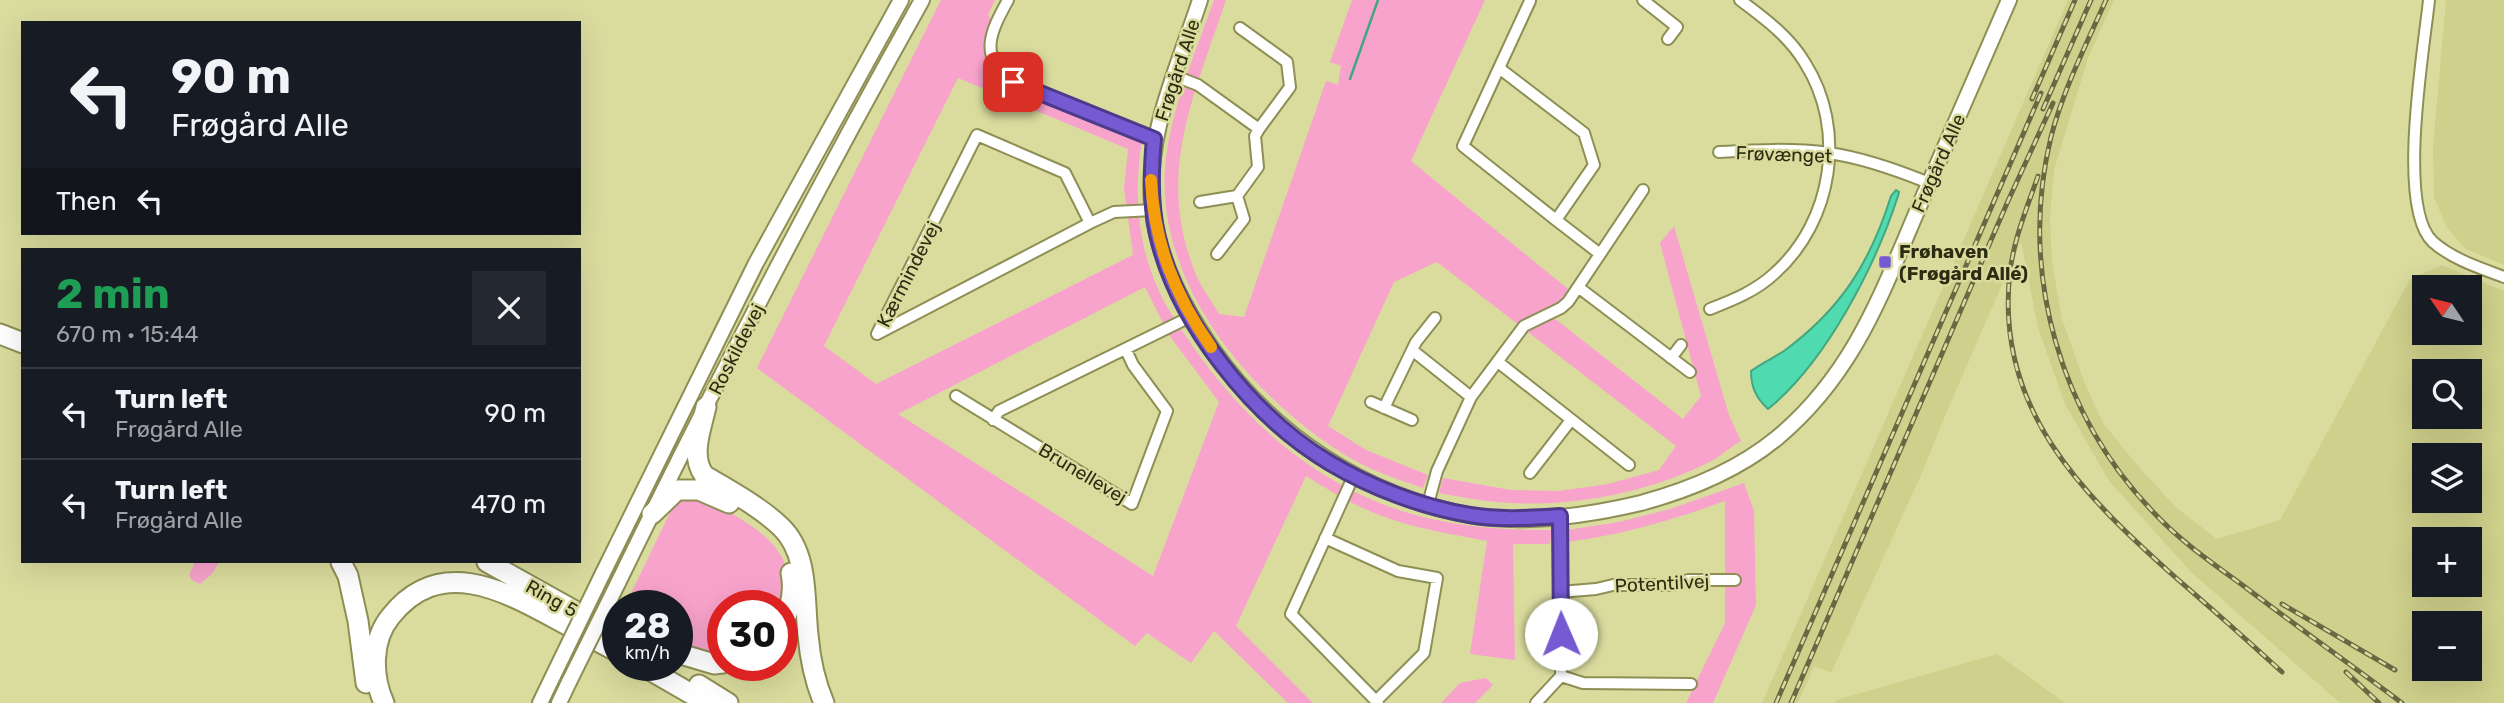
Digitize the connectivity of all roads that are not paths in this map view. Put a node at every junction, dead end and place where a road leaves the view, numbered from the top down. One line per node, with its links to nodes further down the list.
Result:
1 (901, 0): 73 (main road, Roskildevej, bridge)
2 (922, 0): 43 (main road, Roskildevej)
3 (1008, 0): 15 (street, Frøgård Alle)
4 (1200, 0): 13 (main road, Frøgård Alle)
5 (1642, 0): 11 (street)
6 (1740, 0): 17 (street)
7 (2009, 0): 18 (main road, Frøgård Alle)
8 (2429, 0): 27 (street)
9 (1531, 1): 12 (street)
10 (1240, 28): 14 (street)
11 (1668, 39)
12 (1499, 68): 23 (street); 23 (street)
13 (1175, 76): 14 (street); 15 (main road, Frøgård Alle)
14 (1259, 130): 20 (street)
15 (1154, 139): 22 (main road, Frøgård Alle)
16 (1720, 152): 17 (street, Frøvænget)
17 (1830, 153): 18 (street, Frøvænget); 29 (street)
18 (1929, 183): 53 (main road, Frøgård Alle)
19 (1643, 190): 26 (street)
20 (1237, 196): 21 (street); 25 (street)
21 (1200, 202)
22 (1153, 210): 24 (street, Kærmindevej); 30 (main road, Frøgård Alle)
23 (1556, 220): 26 (street)
24 (1090, 223): 24 (street, Kærmindevej)
25 (1217, 254)
26 (1600, 254): 28 (street)
27 (2504, 277)
28 (1578, 287): 37 (street); 38 (street)
29 (1710, 309)
30 (1190, 317): 35 (street); 50 (main road, Frøgård Alle)
31 (1434, 318): 36 (street)
32 (0, 334): 33 (highway)
33 (21, 343)
34 (1681, 345): 37 (street)
35 (1126, 349): 45 (street); 45 (street, Brunellevej)
36 (1412, 350): 41 (street); 44 (street)
37 (1671, 358): 39 (street)
38 (1498, 362): 41 (street); 47 (street)
39 (1690, 372)
40 (956, 396): 45 (street, Brunellevej)
41 (1471, 397): 51 (street)
42 (1371, 402): 44 (street)
43 (706, 407): 52 (main road, Roskildevej); 77 (highway)
44 (1384, 408): 46 (street)
45 (993, 420)
46 (1412, 420)
47 (1571, 420): 48 (street); 49 (street)
48 (1629, 465)
49 (1531, 473)
50 (1354, 475): 51 (main road, Frøgård Alle); 54 (street)
51 (1428, 504): 53 (main road, Frøgård Alle)
52 (652, 514): 60 (highway); 74 (main road, Roskildevej, bridge)
53 (1560, 516): 61 (street)
54 (1325, 538): 70 (street); 70 (street)
55 (342, 563): 71 (highway)
56 (489, 563): 64 (highway, Ring 5)
57 (512, 563): 63 (highway)
58 (1722, 580): 59 (street, Potentilvej); 61 (street, Potentilvej); 62 (street, Potentilvej)
59 (1735, 580)
60 (791, 590)
61 (1560, 592): 66 (street)
62 (1722, 592)
63 (602, 611)
64 (602, 626)
65 (602, 643): 72 (highway)
66 (1561, 676): 69 (street); 78 (street)
67 (669, 681): 75 (highway)
68 (693, 681): 76 (highway)
69 (1691, 684)
70 (1377, 702)
71 (372, 703)
72 (384, 703)
73 (540, 703)
74 (559, 703)
75 (707, 703)
76 (728, 703)
77 (824, 703)
78 (1536, 703)

